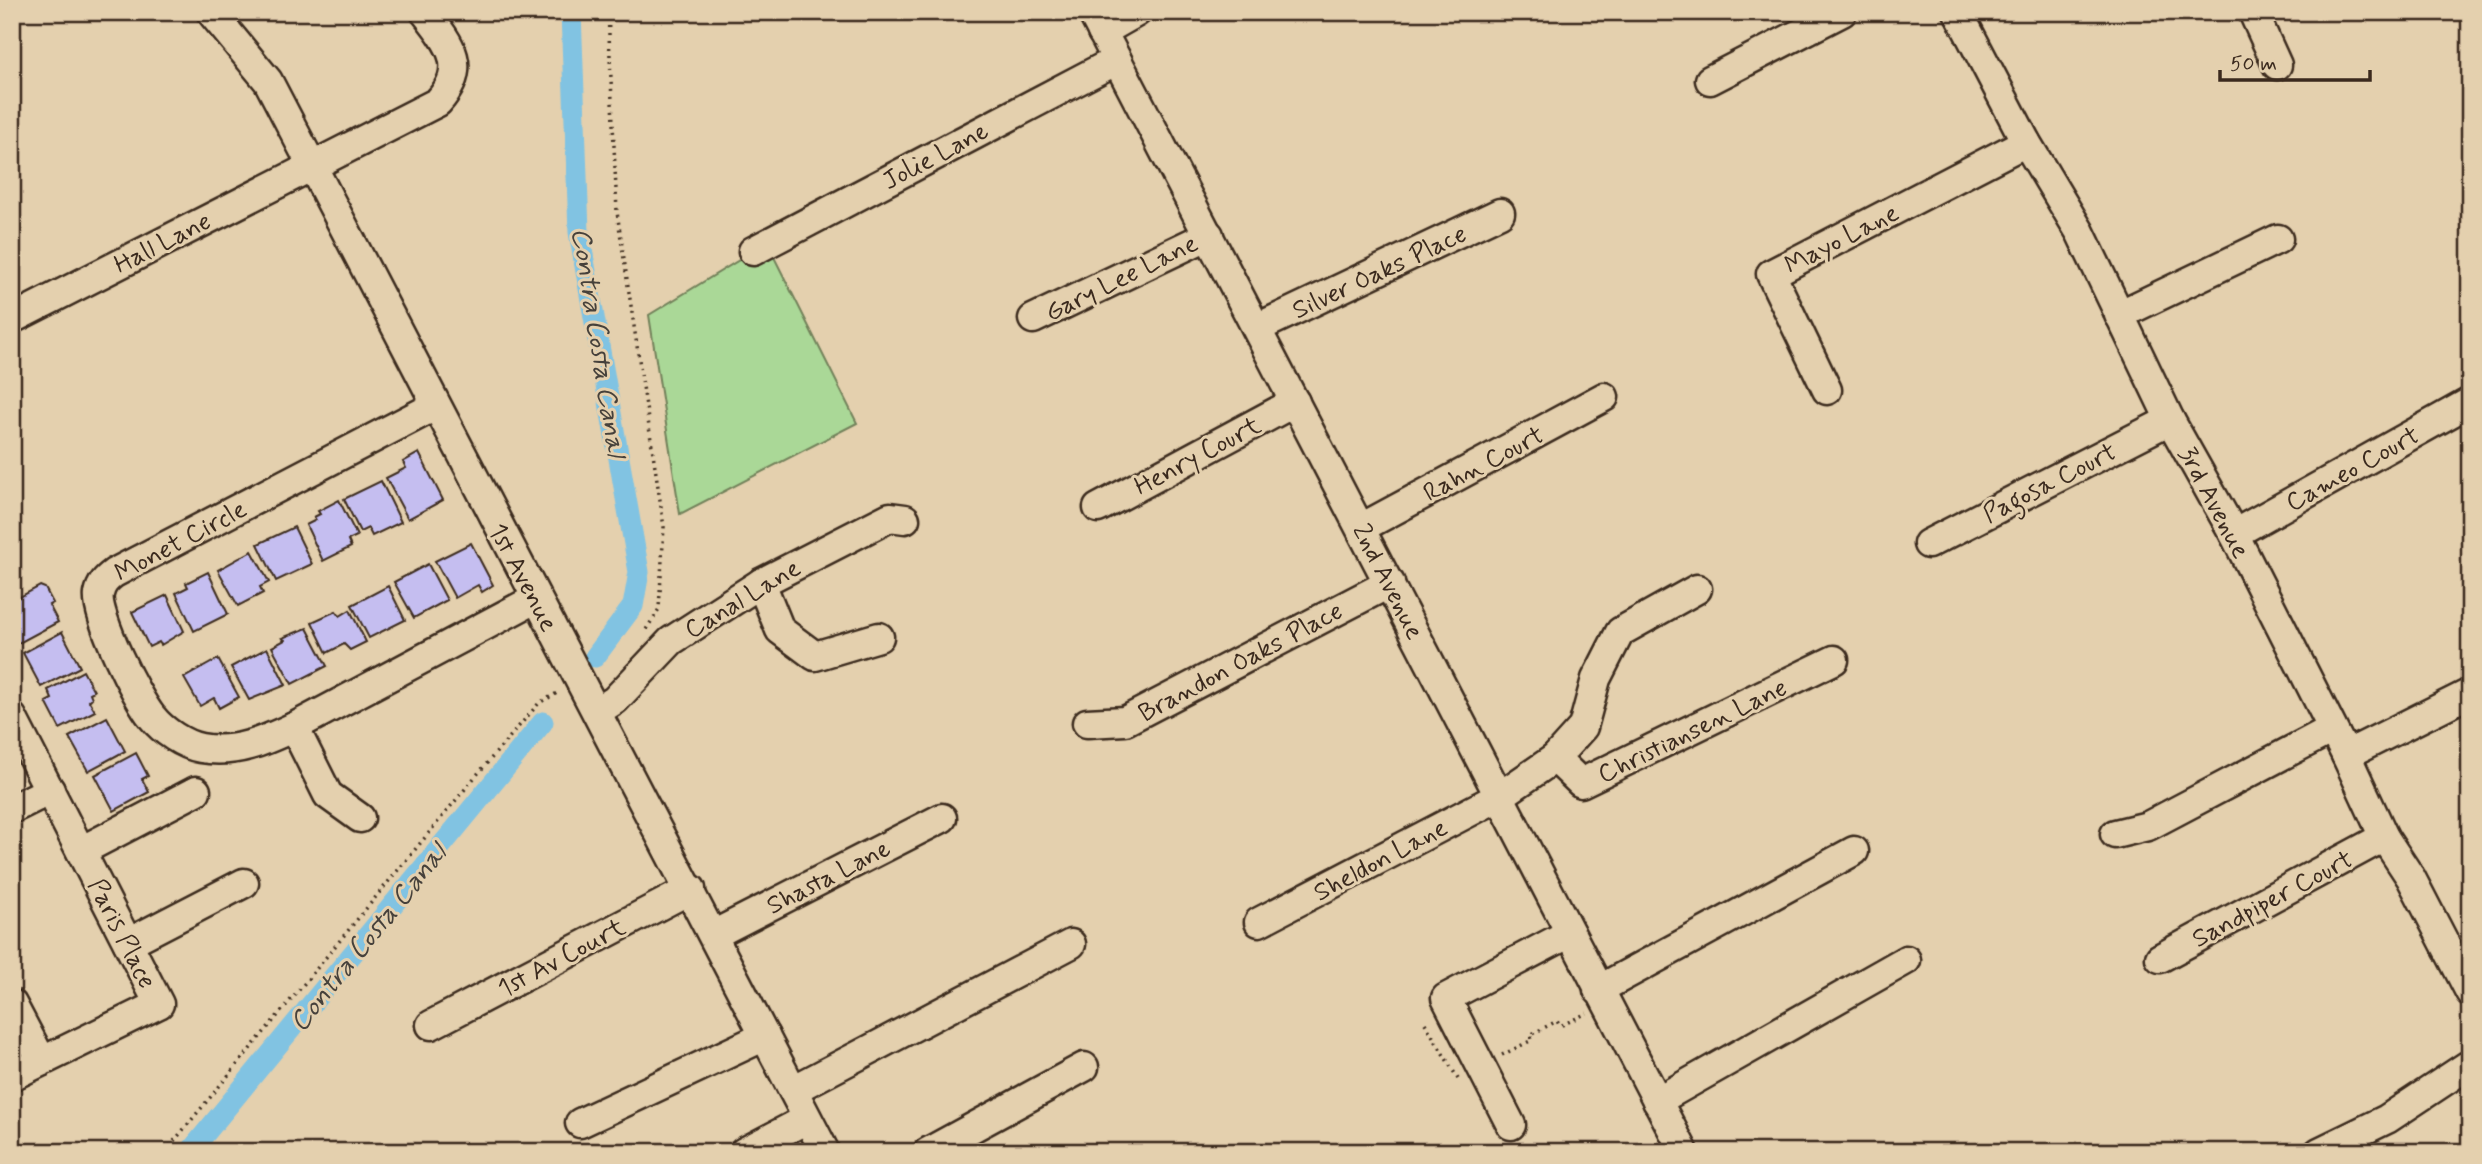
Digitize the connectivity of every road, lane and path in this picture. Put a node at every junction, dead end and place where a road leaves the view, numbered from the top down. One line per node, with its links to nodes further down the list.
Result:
1 (211, 12): 12 (street, 1st Avenue)
2 (425, 12): 12 (street, Hall Lane)
3 (1138, 12): 7 (street)
4 (1842, 12): 10 (street)
5 (1958, 12): 11 (street, 3rd Avenue)
6 (2253, 12): 9 (street)
7 (1097, 22): 8 (street, 2nd Avenue)
8 (1116, 60): 14 (street, 2nd Avenue); 16 (street, Jolie Lane)
9 (2277, 65)
10 (1710, 80)
11 (2026, 142): 17 (street, 3rd Avenue); 21 (street, Mayo Lane)
12 (311, 164): 18 (street, Hall Lane); 25 (street, 1st Avenue)
13 (1500, 213): 20 (street, Silver Oaks Place)
14 (1209, 234): 19 (street, Gary Lee Lane); 20 (street, 2nd Avenue)
15 (2278, 239): 17 (street)
16 (753, 251)
17 (2119, 314): 26 (street, 3rd Avenue)
18 (12, 319)
19 (1033, 319)
20 (1257, 328): 23 (street, 2nd Avenue)
21 (1827, 390)
22 (1604, 397): 29 (street, Rahn Court)
23 (1295, 402): 27 (street, Henry Court); 29 (street, 2nd Avenue)
24 (2470, 402): 30 (street, Cameo Court)
25 (435, 406): 35 (street, 1st Avenue); 42 (street, Monet Circle)
26 (2171, 421): 30 (street, 3rd Avenue); 31 (street, Pagosa Court)
27 (1098, 508)
28 (905, 519): 32 (street, Canal Lane)
29 (1361, 528): 33 (street, 2nd Avenue)
30 (2234, 534): 43 (street, 3rd Avenue)
31 (1928, 544)
32 (761, 583): 36 (street); 39 (street, Canal Lane)
33 (1390, 583): 41 (street, Brandon Oaks Place); 48 (street, 2nd Avenue)
34 (1697, 589): 45 (street, Sheldon Lane)
35 (535, 599): 39 (street, 1st Avenue); 42 (street, Monet Circle)
36 (878, 637)
37 (1834, 660): 45 (street, Christiansen Lane)
38 (2470, 693): 44 (street)
39 (598, 711): 57 (street, 1st Avenue)
40 (12, 717): 46 (street, Paris Place)
41 (1087, 723)
42 (294, 727): 50 (street)
43 (2332, 729): 44 (street, 3rd Avenue); 52 (street)
44 (2346, 755): 53 (street, 3rd Avenue)
45 (1555, 758): 48 (street, Sheldon Lane)
46 (50, 790): 49 (street); 54 (street, Paris Place)
47 (196, 791): 54 (street)
48 (1500, 796): 58 (street, Sheldon Lane); 59 (street, 2nd Avenue)
49 (12, 809)
50 (360, 818)
51 (942, 818): 60 (street, Shasta Lane)
52 (2115, 834)
53 (2384, 837): 63 (street, Sandpiper Court); 65 (street, 3rd Avenue)
54 (80, 851): 61 (street, Paris Place)
55 (1854, 851): 66 (street)
56 (244, 883): 61 (street)
57 (691, 890): 60 (street, 1st Avenue); 69 (street, 1st Av Court)
58 (1259, 922)
59 (1570, 933): 66 (street, 2nd Avenue); 74 (street)
60 (713, 935): 70 (street, 1st Avenue)
61 (128, 943): 71 (street, Paris Place)
62 (1072, 944): 76 (street)
63 (2160, 958)
64 (1906, 960): 77 (street)
65 (2470, 992)
66 (1593, 1001): 74 (path); 77 (street, 2nd Avenue)
67 (12, 1004): 71 (street)
68 (1425, 1023): 74 (path)
69 (431, 1025)
70 (765, 1036): 76 (street, 1st Avenue); 79 (street)
71 (42, 1061): 75 (street, Paris Place)
72 (2470, 1064): 85 (street)
73 (1084, 1067): 83 (street)
74 (1481, 1067): 80 (street)
75 (12, 1076)
76 (793, 1090): 78 (street, 1st Avenue)
77 (1657, 1101): 84 (street, 2nd Avenue)
78 (807, 1119): 81 (street); 82 (street, 1st Avenue)
79 (580, 1123)
80 (1511, 1125)
81 (744, 1152)
82 (825, 1152)
83 (928, 1152)
84 (1684, 1152)
85 (2319, 1152)

